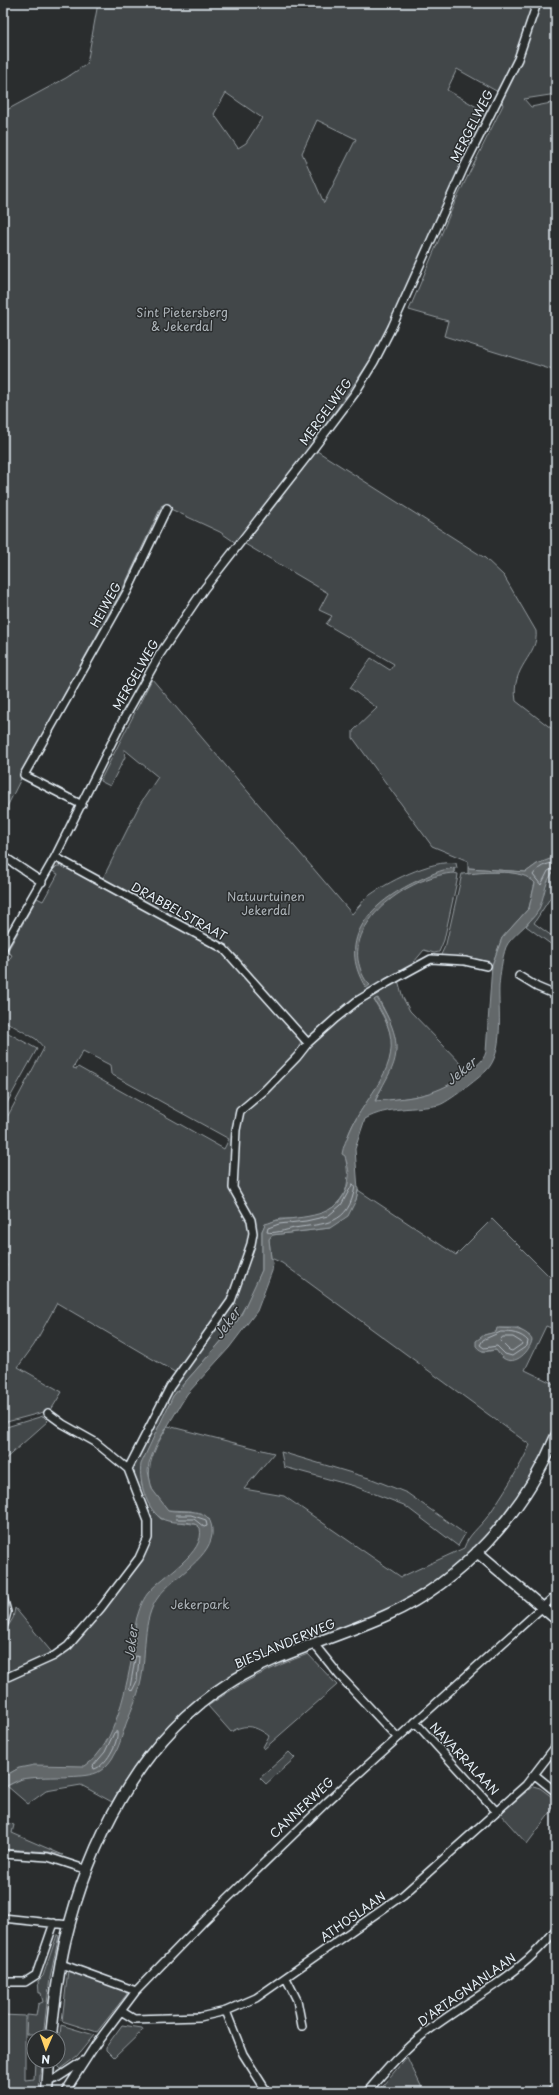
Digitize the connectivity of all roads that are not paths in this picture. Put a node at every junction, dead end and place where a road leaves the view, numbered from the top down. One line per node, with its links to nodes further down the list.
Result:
1 (537, 3): 3 (street, MERGELWEG)
2 (167, 508): 3 (street, HEIWEG)
3 (82, 805): 5 (street, MERGELWEG)
4 (3, 856): 6 (street)
5 (55, 858): 6 (street, MERGELWEG); 11 (street, DRABBELSTRAAT)
6 (42, 882): 7 (street, MERGELWEG)
7 (3, 948)
8 (487, 966): 11 (street)
9 (519, 976): 10 (street)
10 (556, 995)
11 (308, 1043): 14 (street)
12 (48, 1413): 14 (street)
13 (556, 1436): 15 (main road, BIESLANDERWEG)
14 (128, 1470): 22 (street)
15 (477, 1552): 18 (main road); 21 (main road, BIESLANDERWEG)
16 (556, 1595): 18 (street, CANNERWEG)
17 (3, 1597): 20 (street)
18 (543, 1608): 19 (main road); 23 (street, CANNERWEG)
19 (556, 1619)
20 (3, 1627)
21 (314, 1644): 24 (street); 30 (main road, BIESLANDERWEG)
22 (3, 1679)
23 (415, 1722): 24 (street, CANNERWEG); 28 (street, NAVARRALAAN)
24 (397, 1737): 38 (street, CANNERWEG)
25 (556, 1746): 26 (street, ATHOSLAAN)
26 (535, 1775): 27 (street); 28 (street, ATHOSLAAN)
27 (556, 1792)
28 (496, 1811): 36 (street, ATHOSLAAN)
29 (3, 1854): 30 (street)
30 (88, 1870): 33 (main road, BIESLANDERWEG)
31 (3, 1918): 32 (street)
32 (54, 1922): 33 (street); 37 (street)
33 (70, 1925): 35 (main road, BIESLANDERWEG)
34 (556, 1929): 48 (street, D'ARTAGNANLAAN)
35 (61, 1964): 38 (street); 42 (main road, BIESLANDERWEG)
36 (286, 1978): 40 (street, ATHOSLAAN); 41 (street)
37 (3, 1982)
38 (136, 1991): 39 (street, CANNERWEG)
39 (121, 2011): 40 (street, ATHOSLAAN); 43 (street, CANNERWEG)
40 (226, 2012): 47 (street)
41 (302, 2026)
42 (52, 2029)
43 (87, 2059): 45 (street, CANNERWEG); 46 (street, CANNERWEG)
44 (48, 2069): 45 (main road)
45 (47, 2087)
46 (65, 2092)
47 (267, 2092)
48 (367, 2092)

